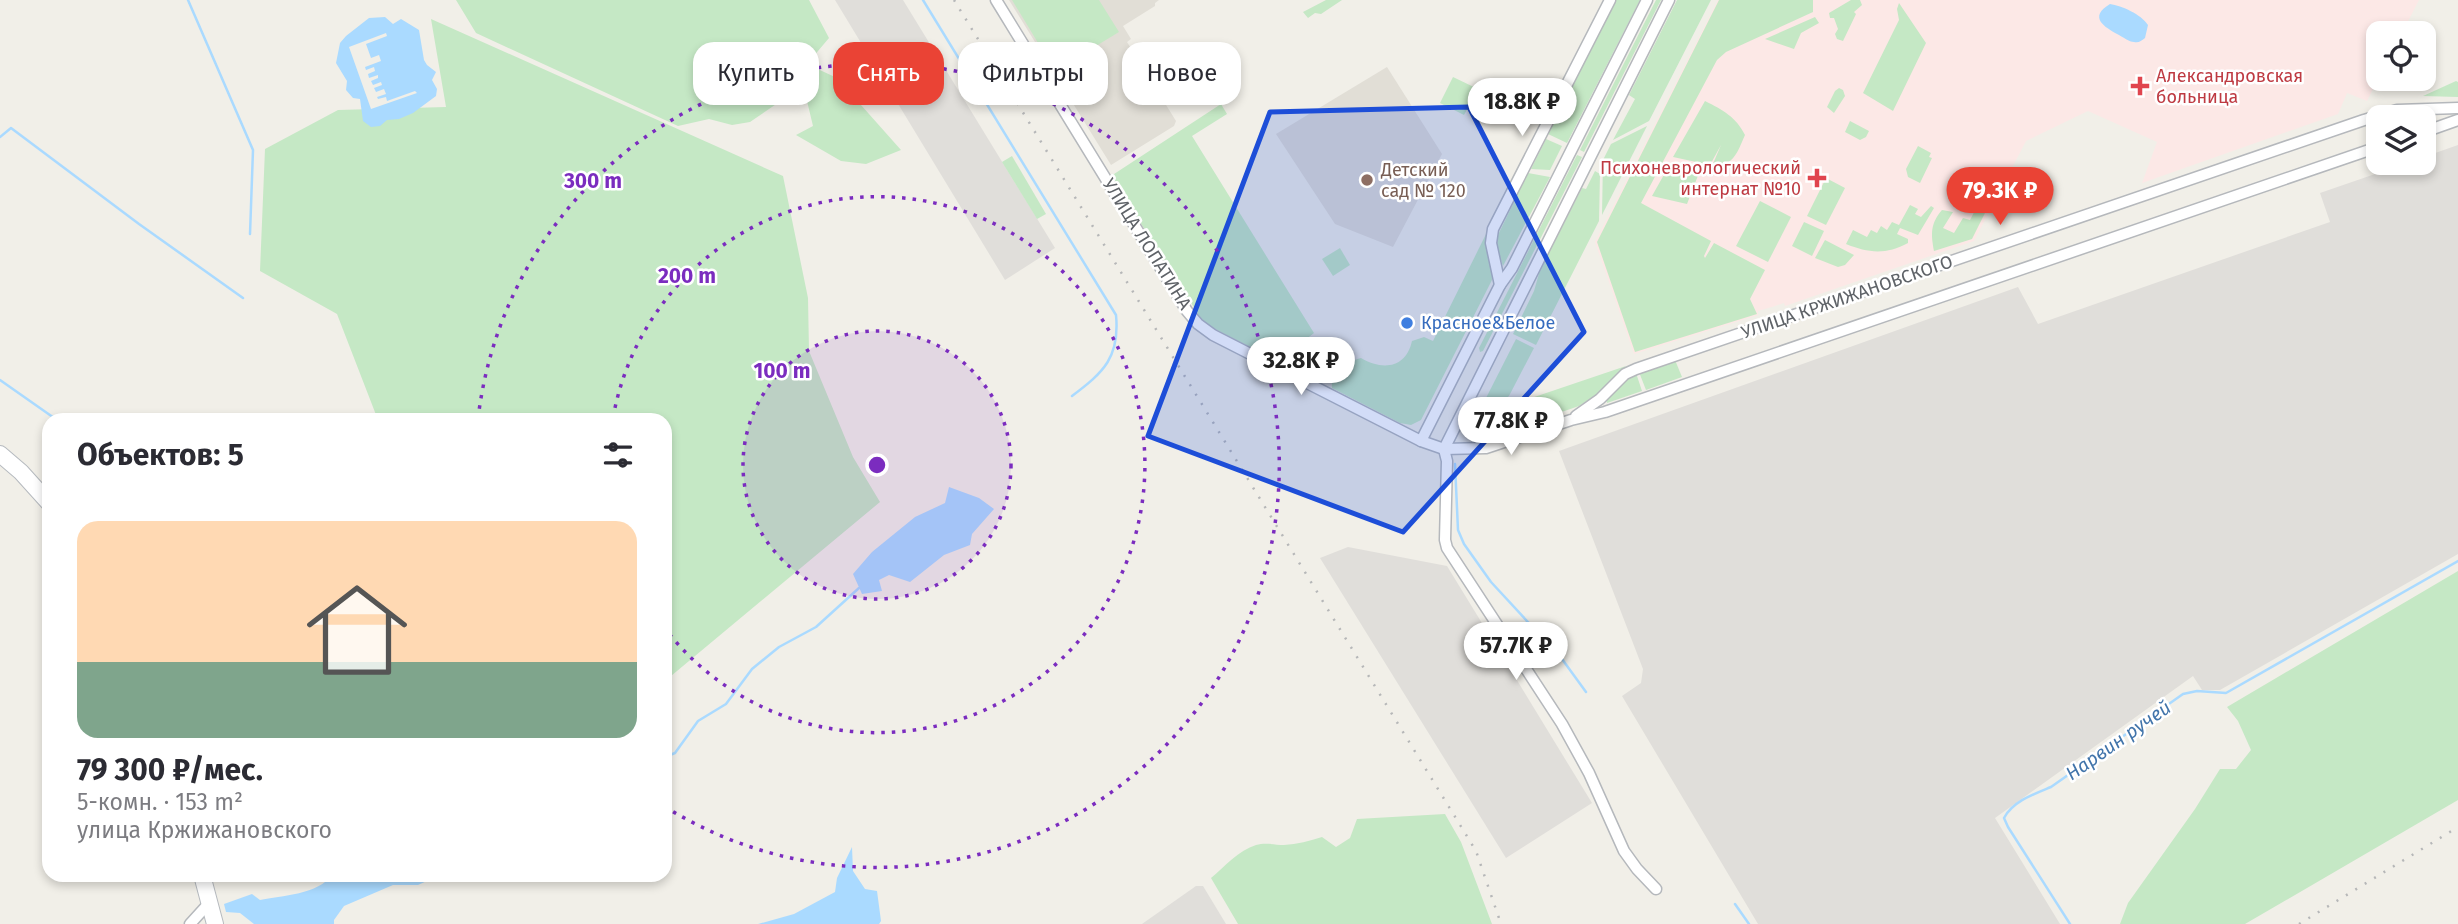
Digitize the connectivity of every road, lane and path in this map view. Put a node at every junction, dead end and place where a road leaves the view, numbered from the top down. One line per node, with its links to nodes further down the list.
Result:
1 (996, 0): 15 (street, УЛИЦА ЛОПАТИНА)
2 (1610, 0): 11 (street)
3 (1647, 0): 11 (street)
4 (1669, 0): 16 (street)
5 (2439, 108): 6 (street, УЛИЦА КРЖИЖАНОВСКОГО); 8 (street); 12 (street, УЛИЦА КРЖИЖАНОВСКОГО)
6 (2458, 108)
7 (2458, 120): 8 (street)
8 (2439, 126): 9 (street)
9 (2436, 127)
10 (2366, 151): 13 (street, УЛИЦА КРЖИЖАНОВСКОГО)
11 (1500, 285): 15 (street)
12 (1600, 399): 13 (street); 14 (street, УЛИЦА КРЖИЖАНОВСКОГО)
13 (1605, 412): 14 (street, УЛИЦА КРЖИЖАНОВСКОГО)
14 (1571, 420): 16 (street, УЛИЦА КРЖИЖАНОВСКОГО)
15 (1421, 441): 16 (street, УЛИЦА ЛОПАТИНА)
16 (1444, 449): 20 (street)
17 (0, 454): 18 (street)
18 (42, 495)
19 (204, 882): 21 (street)
20 (1656, 889)
21 (209, 902): 22 (street); 23 (street)
22 (190, 924)
23 (215, 924)

